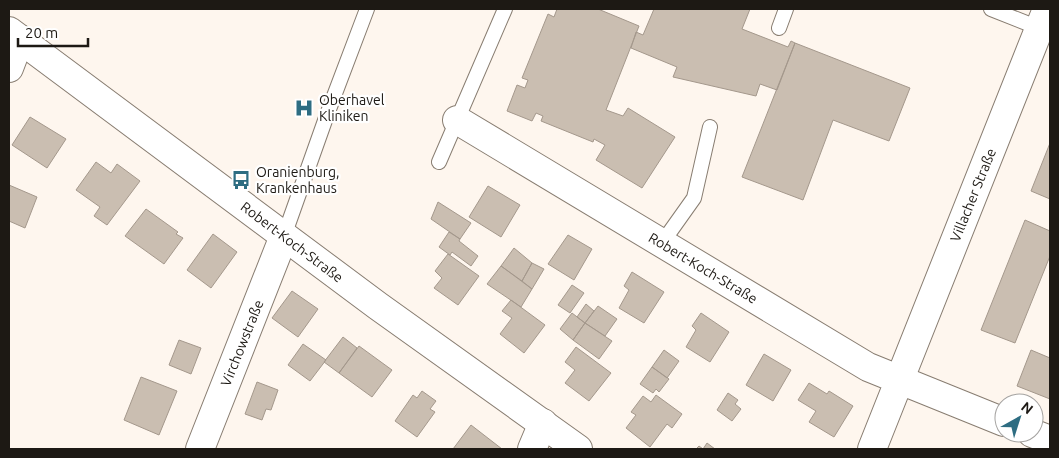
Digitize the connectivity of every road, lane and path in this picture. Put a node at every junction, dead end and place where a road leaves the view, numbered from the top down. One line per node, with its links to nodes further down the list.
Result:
1 (367, 9): 12 (lane)
2 (505, 9): 9 (lane)
3 (786, 9): 6 (lane)
4 (991, 9): 5 (lane)
5 (1043, 18): 14 (street, Villacher Straße)
6 (779, 28)
7 (14, 35): 8 (street); 12 (street, Robert-Koch-Straße)
8 (9, 68)
9 (457, 120): 11 (lane); 13 (street, Robert-Koch-Straße)
10 (710, 127): 13 (lane)
11 (439, 162)
12 (284, 236): 16 (street, Robert-Koch-Straße); 17 (street, Virchowstraße)
13 (662, 244): 14 (street, Robert-Koch-Straße)
14 (899, 380): 15 (street); 20 (street, Villacher Straße)
15 (994, 418)
16 (543, 424): 18 (street); 19 (street, Robert-Koch-Straße)
17 (200, 449)
18 (532, 449)
19 (578, 449)
20 (872, 449)

